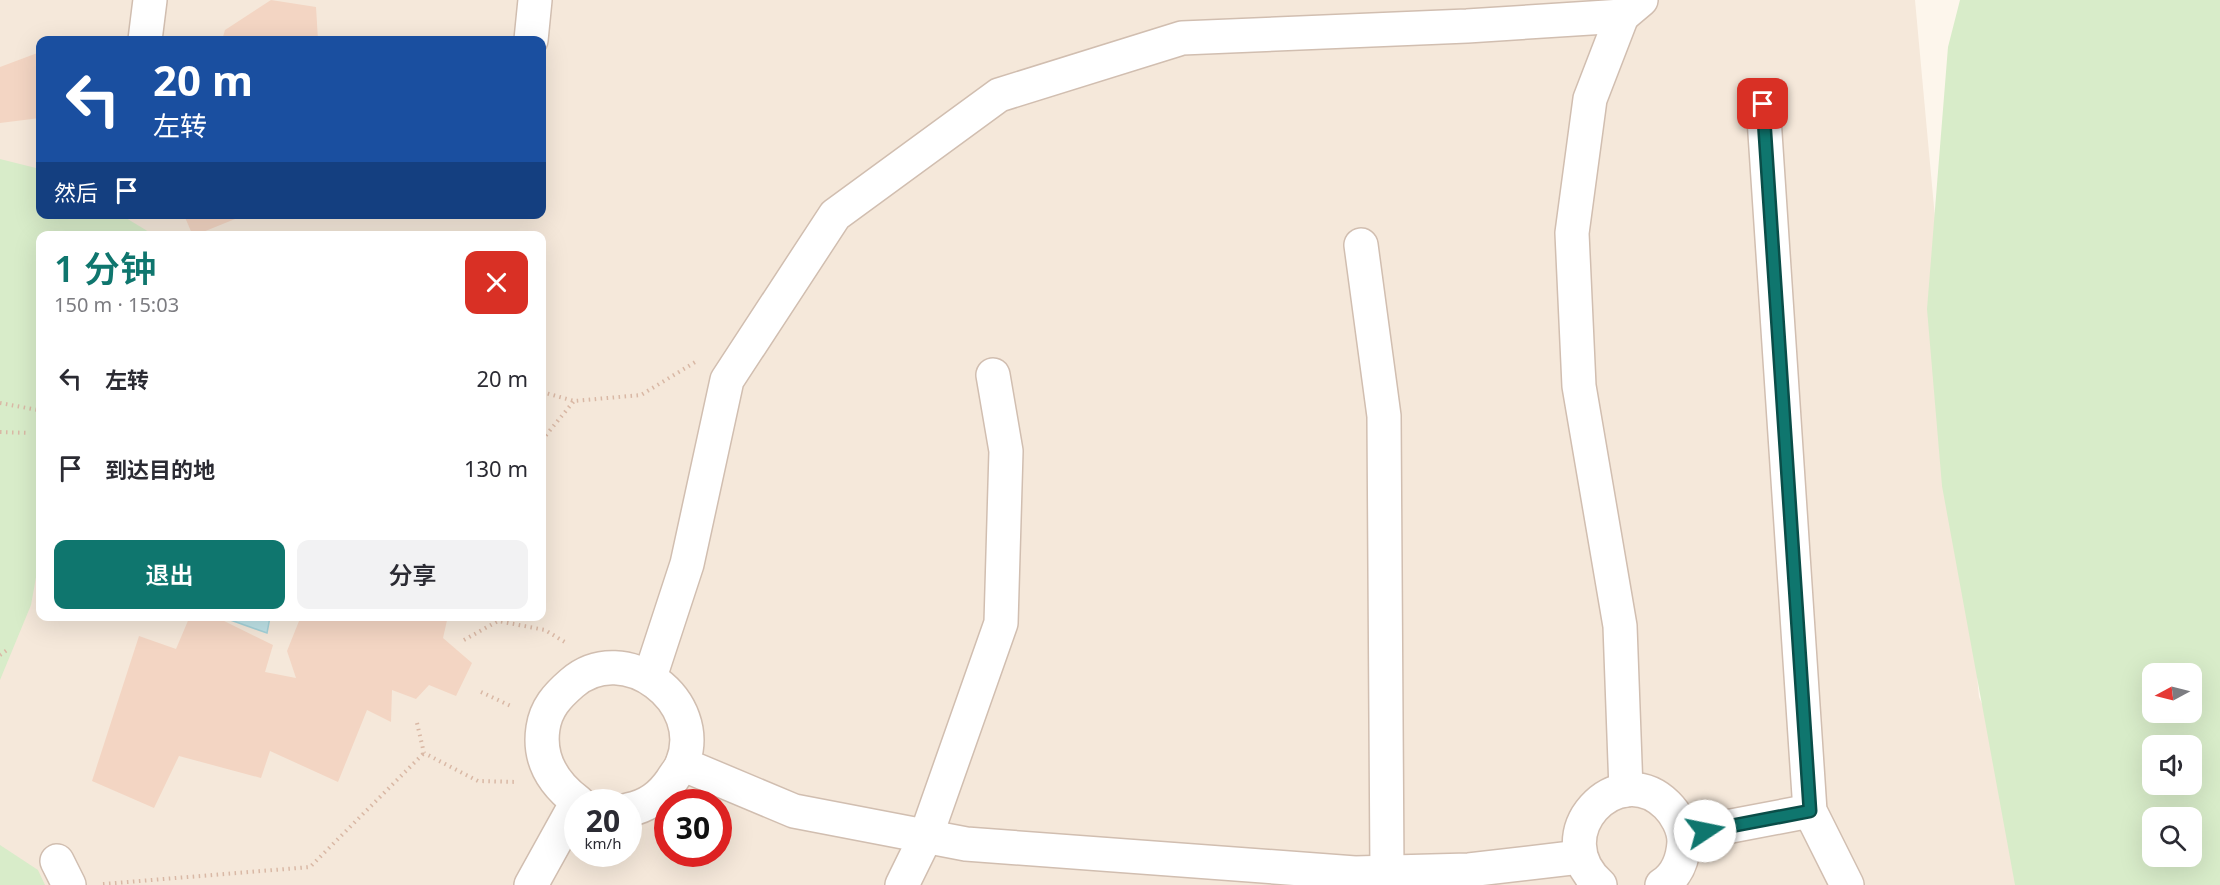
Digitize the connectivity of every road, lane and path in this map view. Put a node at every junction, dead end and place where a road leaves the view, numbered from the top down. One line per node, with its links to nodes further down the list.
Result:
1 (150, 0): 4 (street)
2 (535, 0): 5 (street)
3 (1631, 8): 8 (street); 28 (street)
4 (146, 36)
5 (531, 36)
6 (1763, 104): 32 (street)
7 (1361, 245): 36 (street)
8 (741, 357): 11 (path); 23 (street)
9 (993, 375): 33 (street)
10 (546, 393): 11 (path)
11 (574, 401): 16 (path)
12 (0, 403): 13 (path)
13 (36, 410)
14 (0, 432): 15 (path)
15 (30, 433)
16 (546, 435)
17 (495, 621): 19 (path)
18 (507, 621): 22 (path)
19 (464, 640)
20 (7, 650): 21 (path)
21 (0, 655)
22 (605, 668): 23 (street); 27 (street)
23 (650, 677): 26 (street)
24 (417, 723): 25 (path)
25 (424, 753): 29 (path); 37 (path)
26 (682, 764): 30 (street); 33 (street)
27 (565, 789)
28 (1626, 790): 34 (street); 35 (street)
29 (564, 795)
30 (642, 807)
31 (564, 810): 38 (street)
32 (1810, 811): 34 (street); 42 (street)
33 (926, 836): 36 (street); 39 (street)
34 (1684, 836): 41 (street)
35 (1580, 857): 36 (street); 40 (street)
36 (1388, 878)
37 (94, 885)
38 (531, 885)
39 (902, 885)
40 (1600, 885)
41 (1662, 885)
42 (1847, 885)

